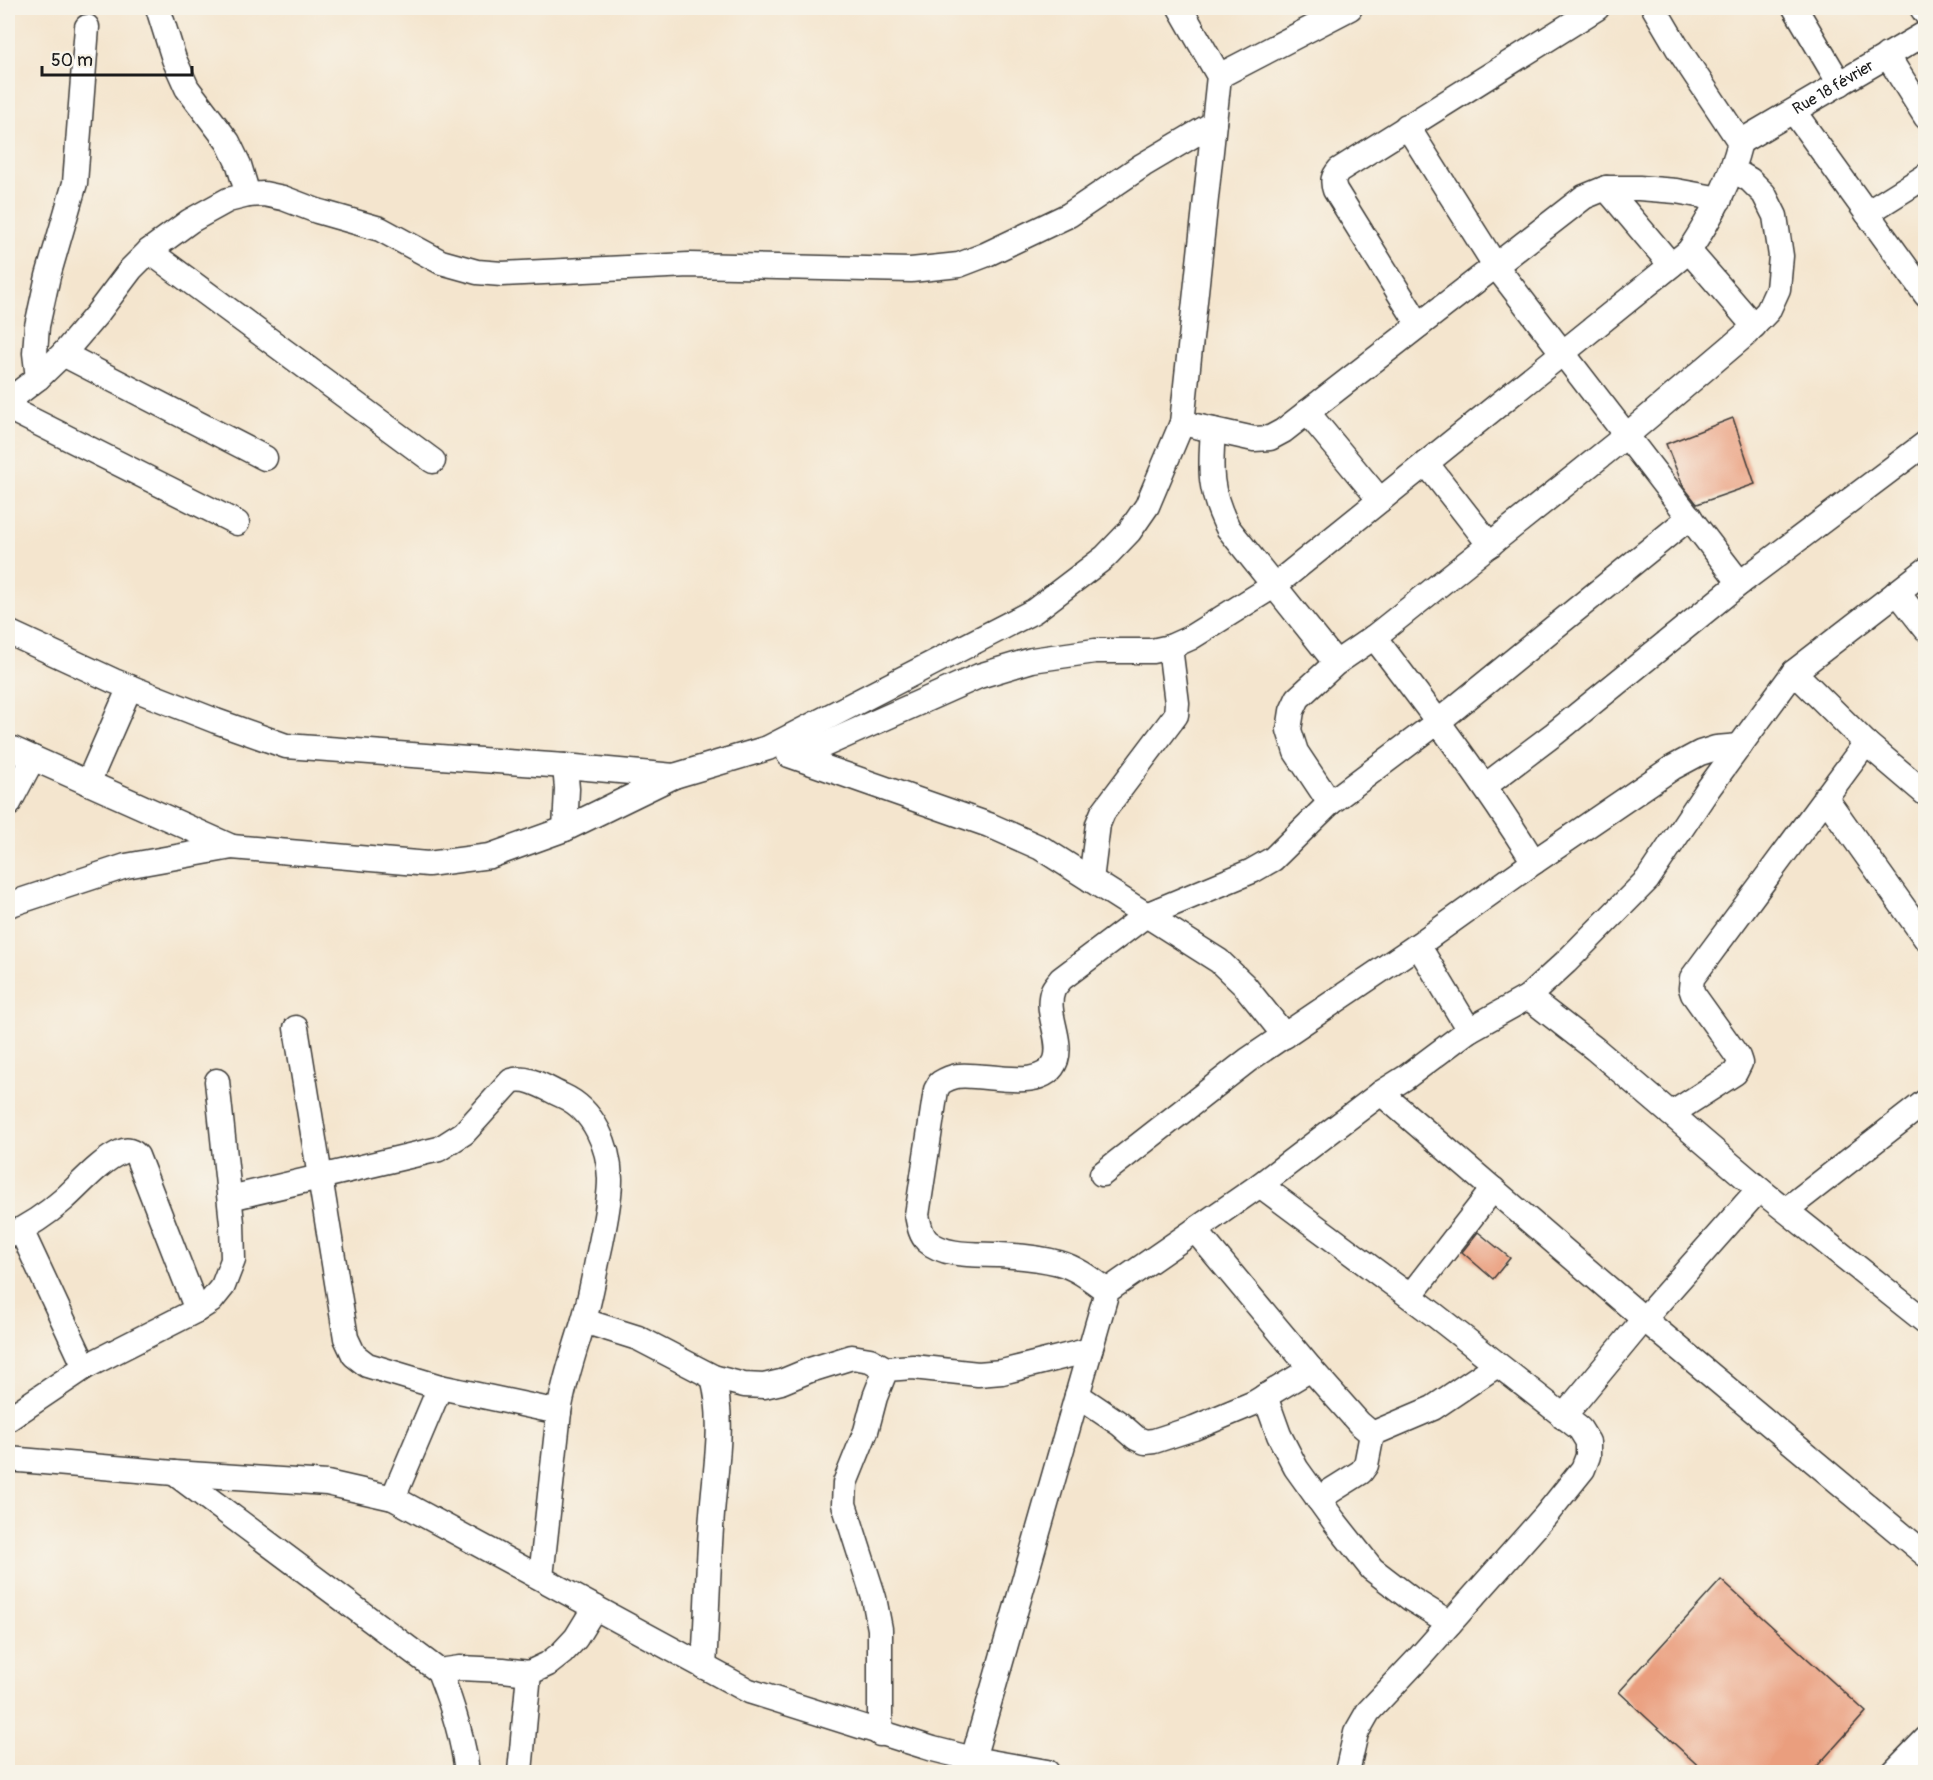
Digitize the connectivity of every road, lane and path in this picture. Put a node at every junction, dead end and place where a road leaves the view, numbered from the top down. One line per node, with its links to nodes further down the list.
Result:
1 (158, 8): 22 (street)
2 (1180, 8): 12 (street)
3 (1350, 8): 12 (street)
4 (1597, 8): 17 (street)
5 (1654, 8): 18 (street)
6 (1796, 8): 13 (street)
7 (1922, 8): 8 (street)
8 (1926, 14)
9 (87, 27): 33 (street)
10 (1926, 33): 11 (street, Rue 18 février)
11 (1887, 55): 13 (street, Rue 18 février); 15 (street)
12 (1219, 76): 16 (street)
13 (1840, 84): 14 (street, Rue 18 février)
14 (1794, 112): 18 (street, Rue 18 février); 24 (street)
15 (1926, 117)
16 (1214, 123): 22 (street); 36 (street)
17 (1407, 126): 27 (street); 29 (street)
18 (1740, 142): 19 (street)
19 (1733, 170): 23 (street); 30 (street)
20 (1926, 176): 24 (street)
21 (1606, 188): 23 (street); 26 (street); 27 (street)
22 (248, 195): 25 (street)
23 (1720, 199): 26 (street)
24 (1867, 213): 28 (street)
25 (149, 250): 32 (street); 41 (street)
26 (1680, 258): 30 (street); 31 (street)
27 (1495, 265): 29 (street); 31 (street)
28 (1926, 295)
29 (1419, 325): 35 (street)
30 (1754, 326): 38 (street)
31 (1563, 352): 38 (street); 42 (street)
32 (63, 354): 33 (street); 40 (street)
33 (38, 378): 34 (street)
34 (10, 398): 45 (street)
35 (1307, 412): 37 (street); 43 (street)
36 (1182, 423): 37 (street); 62 (street)
37 (1213, 430): 49 (street)
38 (1626, 435): 44 (street); 46 (street)
39 (1926, 443): 48 (street)
40 (265, 458)
41 (433, 461)
42 (1426, 463): 43 (street); 46 (street)
43 (1380, 500): 49 (street)
44 (1690, 517): 48 (street); 58 (street)
45 (237, 523)
46 (1490, 545): 53 (street)
47 (1926, 570): 50 (street)
48 (1740, 582): 68 (street)
49 (1275, 585): 54 (street); 55 (street)
50 (1897, 592): 51 (street); 56 (street)
51 (1926, 629)
52 (8, 632): 57 (street)
53 (1374, 637): 55 (street); 58 (street)
54 (1170, 647): 63 (street); 76 (street)
55 (1336, 663): 71 (street)
56 (1794, 672): 59 (street); 60 (street)
57 (130, 687): 65 (street); 67 (street)
58 (1439, 721): 68 (street); 71 (street)
59 (1866, 743): 69 (street); 70 (street)
60 (1740, 746): 75 (street); 81 (street)
61 (8, 747): 64 (street)
62 (768, 748): 63 (street); 66 (street)
63 (797, 757): 76 (street)
64 (33, 758): 67 (street); 72 (street)
65 (565, 766): 66 (street); 73 (street)
66 (674, 776): 73 (street)
67 (88, 783): 74 (street)
68 (1485, 786): 75 (street)
69 (1926, 794)
70 (1825, 796): 79 (street); 88 (street)
71 (1330, 803): 78 (street)
72 (8, 805)
73 (565, 829): 74 (street)
74 (232, 847): 77 (street)
75 (1534, 862): 80 (street)
76 (1091, 880): 78 (street)
77 (8, 905)
78 (1146, 915): 84 (street); 98 (street)
79 (1926, 939)
80 (1418, 945): 83 (street); 84 (street)
81 (1528, 997): 83 (street); 88 (street)
82 (296, 1028): 90 (street)
83 (1469, 1030): 86 (street)
84 (1285, 1035): 89 (street)
85 (217, 1082): 94 (street)
86 (1381, 1093): 91 (street); 92 (street)
87 (1926, 1101): 95 (street)
88 (1671, 1114): 93 (street)
89 (1102, 1174)
90 (320, 1178): 94 (street); 103 (street); 110 (street)
91 (1260, 1185): 96 (street); 99 (street)
92 (1493, 1189): 99 (street); 102 (street)
93 (1759, 1189): 95 (street); 102 (street)
94 (230, 1198): 100 (street)
95 (1787, 1209): 101 (street)
96 (1196, 1230): 98 (street); 108 (street)
97 (14, 1233): 100 (street); 106 (street)
98 (1107, 1291): 104 (street)
99 (1410, 1296): 105 (street)
100 (197, 1311): 106 (street)
101 (1924, 1318)
102 (1644, 1319): 114 (street); 121 (street)
103 (584, 1321): 109 (street); 113 (street)
104 (1090, 1350): 107 (street); 111 (street)
105 (1497, 1365): 114 (street); 116 (street)
106 (85, 1367): 115 (street)
107 (886, 1369): 109 (street); 128 (street)
108 (1311, 1369): 112 (street); 116 (street)
109 (713, 1377): 125 (street)
110 (440, 1388): 113 (street); 119 (street)
111 (1077, 1395): 112 (street); 130 (street)
112 (1265, 1396): 120 (street)
113 (559, 1412): 122 (street)
114 (1563, 1417): 124 (street)
115 (8, 1419)
116 (1372, 1434): 120 (street)
117 (8, 1459): 118 (street)
118 (174, 1473): 119 (street); 126 (street)
119 (393, 1498): 122 (street)
120 (1318, 1499): 124 (street)
121 (1926, 1555)
122 (541, 1577): 123 (street)
123 (595, 1607): 125 (street); 127 (street)
124 (1450, 1623): 134 (street)
125 (704, 1667): 128 (street)
126 (439, 1671): 127 (street); 131 (street)
127 (529, 1673): 132 (street)
128 (880, 1734): 130 (street)
129 (1926, 1739): 135 (street)
130 (968, 1766): 133 (street)
131 (466, 1773)
132 (520, 1773)
133 (1047, 1773)
134 (1347, 1773)
135 (1894, 1773)

